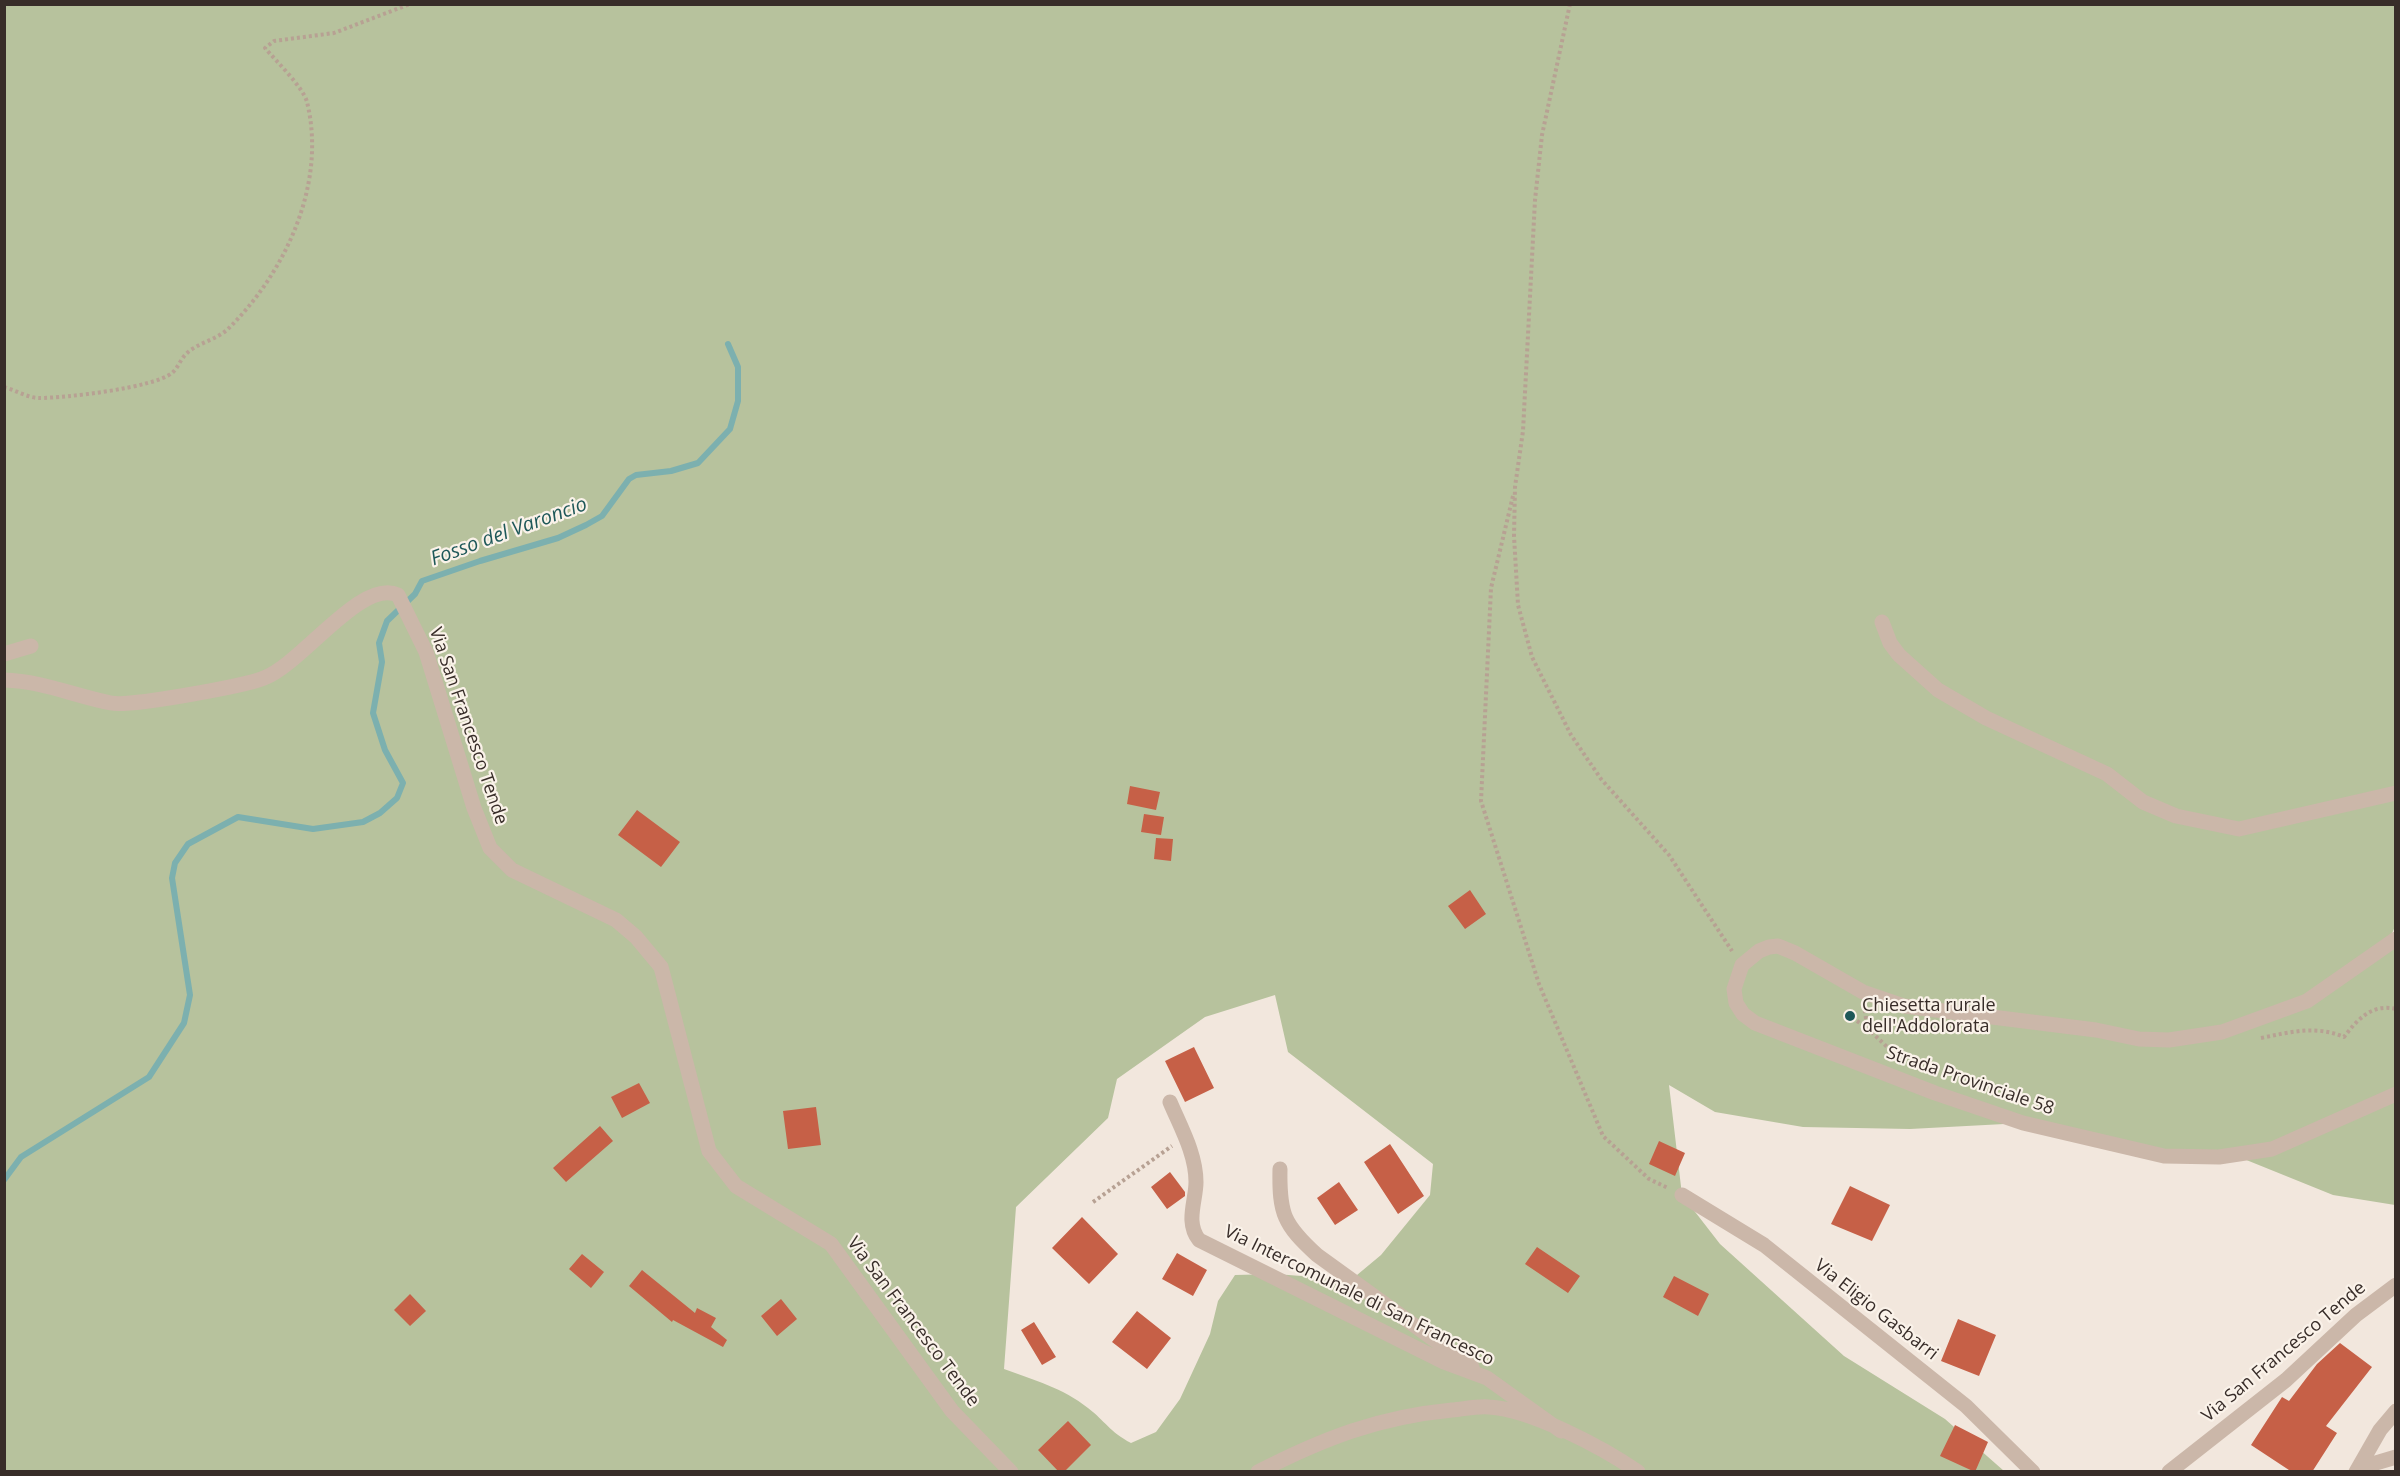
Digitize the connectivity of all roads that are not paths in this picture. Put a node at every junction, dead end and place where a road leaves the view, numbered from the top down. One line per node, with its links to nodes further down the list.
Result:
1 (1882, 622): 5 (street)
2 (31, 646): 3 (street)
3 (4, 654)
4 (4, 680): 19 (street, Via San Francesco Tende)
5 (2396, 793)
6 (2396, 939): 7 (street, Strada Provinciale 58)
7 (2396, 1094)
8 (1170, 1102): 12 (street, Via Intercomunale di San Francesco)
9 (1280, 1169): 12 (street)
10 (1682, 1195): 21 (street, Via Eligio Gasbarri)
11 (2396, 1285): 22 (street, Via San Francesco Tende)
12 (1487, 1378): 14 (street, Via Intercomunale di San Francesco)
13 (2396, 1411): 18 (street)
14 (1561, 1431): 16 (street); 17 (street)
15 (2396, 1457): 18 (street)
16 (1271, 1467): 20 (street)
17 (1634, 1470)
18 (2357, 1470)
19 (1011, 1472)
20 (1258, 1472)
21 (2033, 1472)
22 (2169, 1472)

